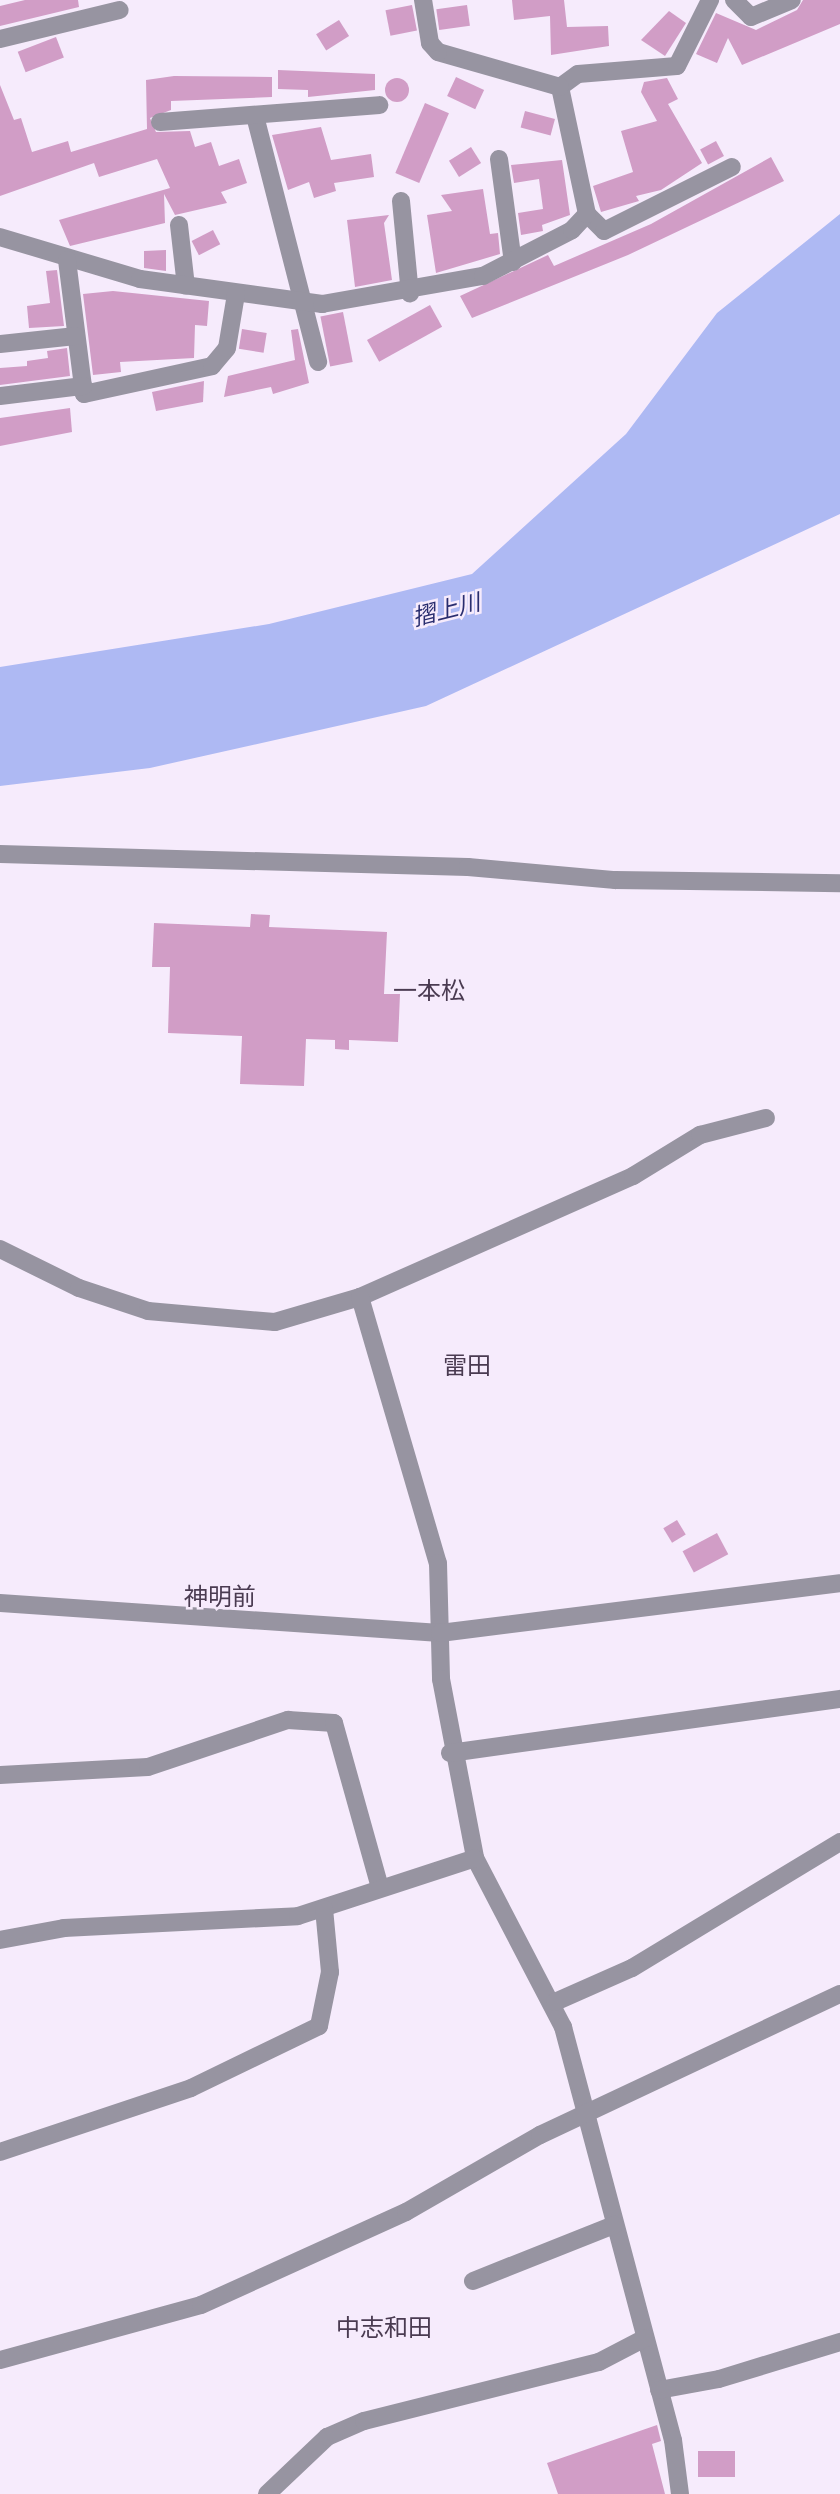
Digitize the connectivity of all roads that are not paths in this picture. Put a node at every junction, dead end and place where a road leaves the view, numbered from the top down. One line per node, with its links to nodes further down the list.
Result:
1 (423, 0): 7 (street)
2 (710, 0): 7 (street)
3 (734, 0): 4 (street)
4 (792, 0)
5 (120, 10): 6 (street)
6 (0, 39)
7 (560, 87): 14 (street)
8 (379, 105): 9 (street)
9 (256, 116): 10 (street); 22 (street)
10 (160, 122)
11 (499, 159): 18 (street)
12 (732, 167): 14 (street)
13 (401, 201): 21 (street)
14 (587, 214): 18 (street)
15 (179, 225): 19 (street)
16 (0, 237): 17 (street)
17 (67, 260): 19 (street); 23 (street)
18 (513, 262): 21 (street)
19 (186, 286): 20 (street)
20 (236, 294): 22 (street); 26 (street)
21 (410, 294): 22 (street)
22 (307, 302): 25 (street)
23 (76, 336): 24 (street); 26 (street)
24 (0, 344)
25 (318, 362)
26 (83, 386): 27 (street)
27 (0, 396)
28 (0, 854): 29 (street)
29 (840, 883)
30 (766, 1118): 32 (street)
31 (0, 1249): 32 (street)
32 (360, 1297): 35 (street)
33 (840, 1584): 35 (street)
34 (0, 1603): 35 (street)
35 (440, 1633): 37 (street)
36 (840, 1699): 37 (street)
37 (450, 1753): 40 (street)
38 (0, 1775): 41 (street)
39 (840, 1842): 45 (street)
40 (475, 1858): 41 (street); 45 (street)
41 (380, 1888): 42 (street)
42 (324, 1909): 43 (street); 47 (street)
43 (0, 1940)
44 (840, 1994): 46 (street)
45 (555, 2002): 46 (street)
46 (586, 2118): 48 (street); 52 (street)
47 (0, 2152)
48 (614, 2225): 49 (street); 50 (street)
49 (473, 2281)
50 (645, 2338): 53 (street); 54 (street)
51 (840, 2342): 53 (street)
52 (0, 2360)
53 (659, 2389): 55 (street)
54 (267, 2494)
55 (680, 2494)

